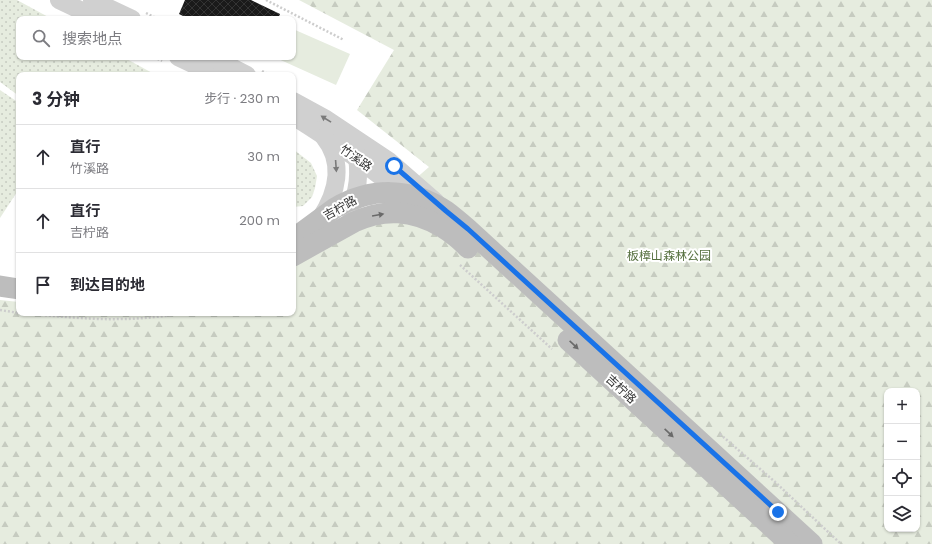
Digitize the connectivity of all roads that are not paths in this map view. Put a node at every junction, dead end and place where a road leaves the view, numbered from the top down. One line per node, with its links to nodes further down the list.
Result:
1 (59, 0): 3 (street)
2 (92, 0): 4 (street)
3 (92, 16)
4 (126, 16)
5 (184, 60): 7 (street)
6 (218, 60): 8 (street)
7 (210, 72)
8 (241, 72)
9 (296, 103): 12 (street, 竹溪路, one-way to 9)
10 (296, 118): 11 (street, 竹溪路)
11 (319, 132): 13 (street, 竹溪路); 17 (street, one-way to 17)
12 (345, 132): 13 (street); 16 (street, 竹溪路)
13 (357, 158): 14 (street, 竹溪路); 15 (street)
14 (404, 194): 15 (main road, 吉柠路); 16 (main road, 吉柠路); 18 (street, 竹溪路)
15 (354, 199): 17 (main road, 吉柠路); 20 (street)
16 (446, 211): 27 (main road, 吉柠路)
17 (320, 219): 19 (main road, 吉柠路)
18 (452, 234): 21 (main road, 吉柠路, one-way to 18); 26 (main road, 吉柠路, one-way to 26)
19 (296, 237)
20 (296, 250)
21 (296, 254)
22 (0, 286): 23 (main road)
23 (16, 289)
24 (0, 300): 25 (main road)
25 (16, 302)
26 (790, 544)
27 (812, 544)

